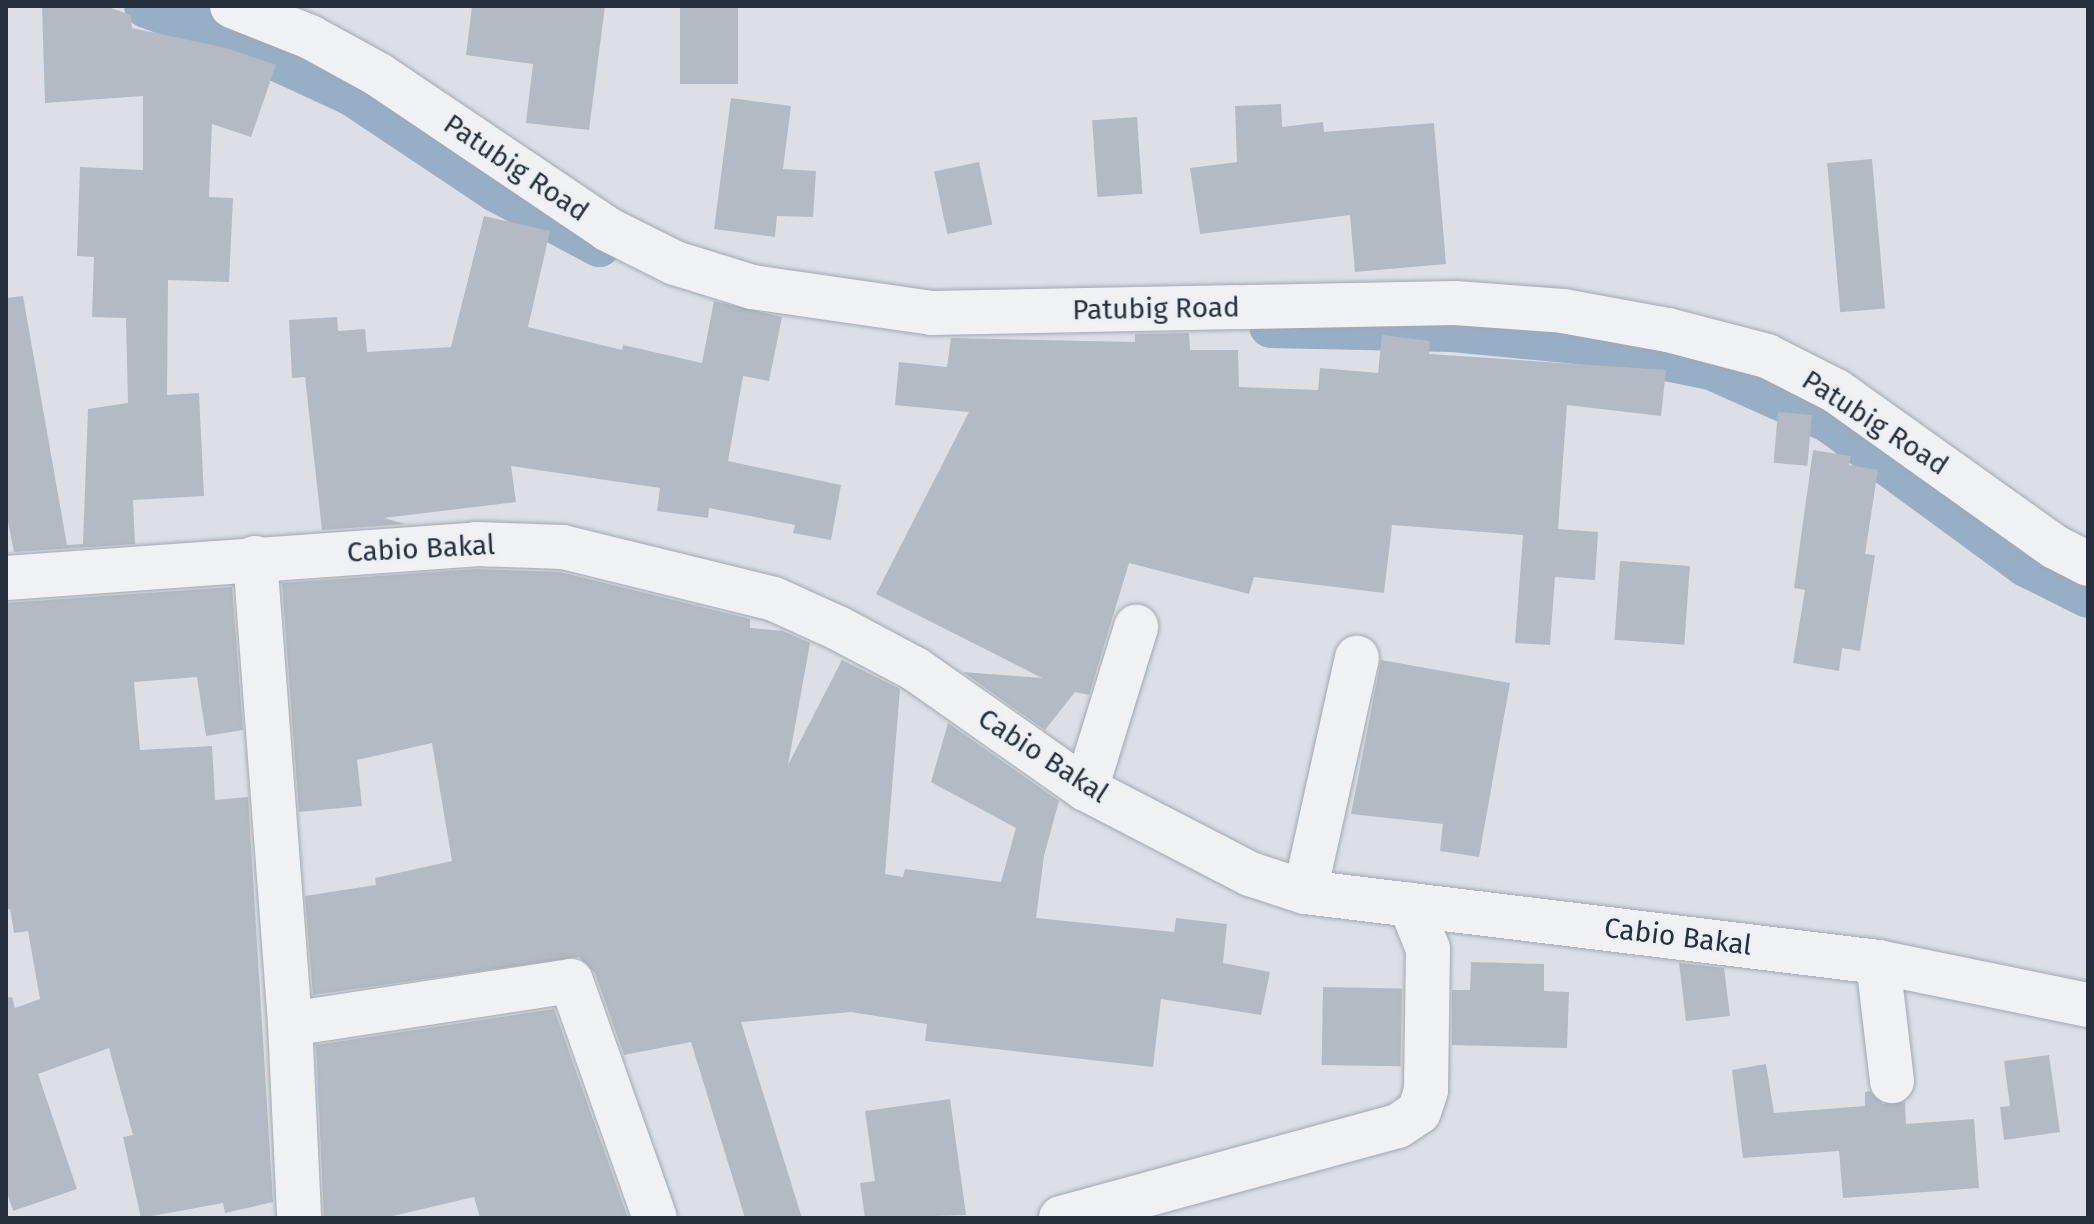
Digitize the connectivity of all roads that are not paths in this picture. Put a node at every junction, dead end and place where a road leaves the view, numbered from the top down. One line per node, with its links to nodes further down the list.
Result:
1 (232, 6): 3 (street, Patubig Road)
2 (255, 558): 4 (street, Cabio Bakal); 7 (street, Cabio Bakal); 12 (street)
3 (2088, 564)
4 (6, 578)
5 (1136, 627): 7 (street)
6 (1357, 658): 8 (street)
7 (1086, 789): 8 (street, Cabio Bakal)
8 (1305, 892): 9 (street, Cabio Bakal)
9 (1410, 904): 10 (street, Cabio Bakal); 14 (street)
10 (1878, 962): 11 (street, Cabio Bakal); 13 (street)
11 (2088, 1005)
12 (290, 1024): 15 (street); 16 (street)
13 (1892, 1081)
14 (1193, 1200): 17 (street)
15 (299, 1218)
16 (655, 1218)
17 (1061, 1218)

